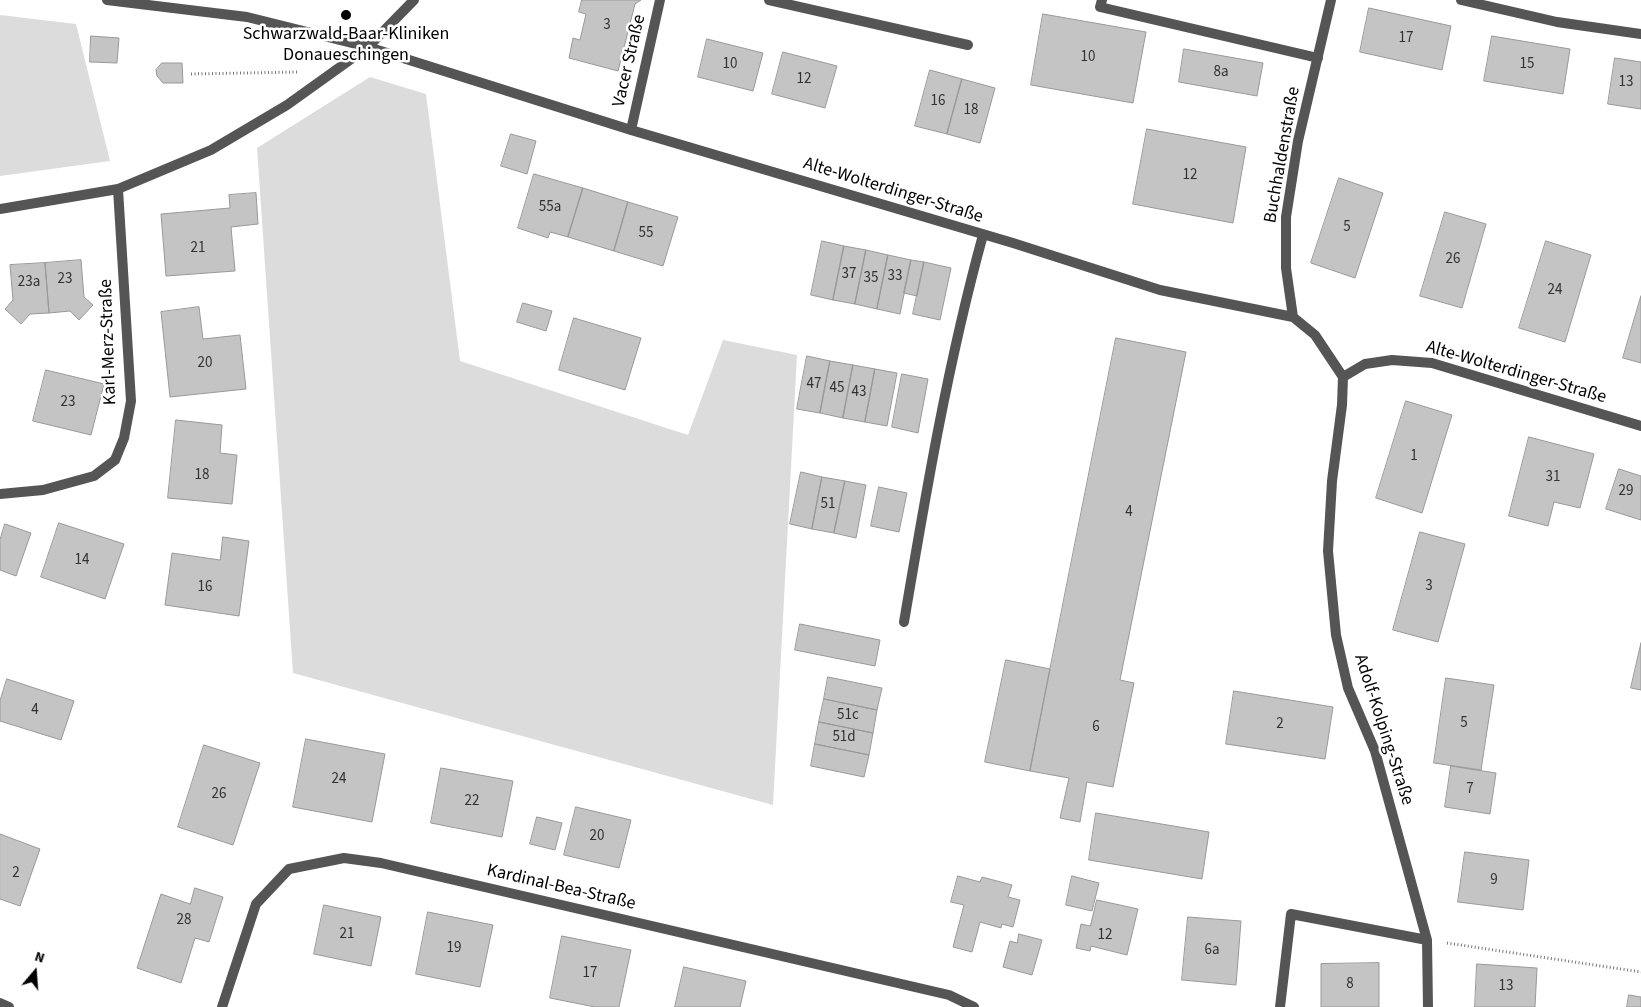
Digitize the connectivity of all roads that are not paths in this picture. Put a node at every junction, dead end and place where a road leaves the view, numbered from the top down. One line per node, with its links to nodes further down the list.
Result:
1 (107, 0): 10 (street, Alte-Wolterdinger-Straße)
2 (414, 0): 10 (street)
3 (660, 0): 12 (street, Vacer Straße)
4 (768, 0): 9 (street)
5 (1102, 0): 11 (street)
6 (1331, 0): 11 (street, Buchhaldenstraße)
7 (1461, 0): 8 (street)
8 (1641, 34)
9 (968, 44)
10 (368, 47): 12 (street, Alte-Wolterdinger-Straße); 13 (street)
11 (1318, 58): 16 (street, Buchhaldenstraße)
12 (631, 130): 15 (street, Alte-Wolterdinger-Straße)
13 (118, 189): 14 (street); 19 (street, Karl-Merz-Straße)
14 (0, 208)
15 (983, 235): 16 (street, Alte-Wolterdinger-Straße); 20 (street)
16 (1293, 317): 17 (street, Alte-Wolterdinger-Straße)
17 (1342, 377): 18 (street, Alte-Wolterdinger-Straße); 21 (street, Adolf-Kolping-Straße)
18 (1641, 426)
19 (0, 494)
20 (904, 622)
21 (1427, 940): 26 (street); 27 (street, Adolf-Kolping-Straße)
22 (0, 1003): 23 (street)
23 (9, 1007)
24 (222, 1007): 25 (street, Kardinal-Bea-Straße)
25 (974, 1007)
26 (1280, 1007)
27 (1428, 1007)

